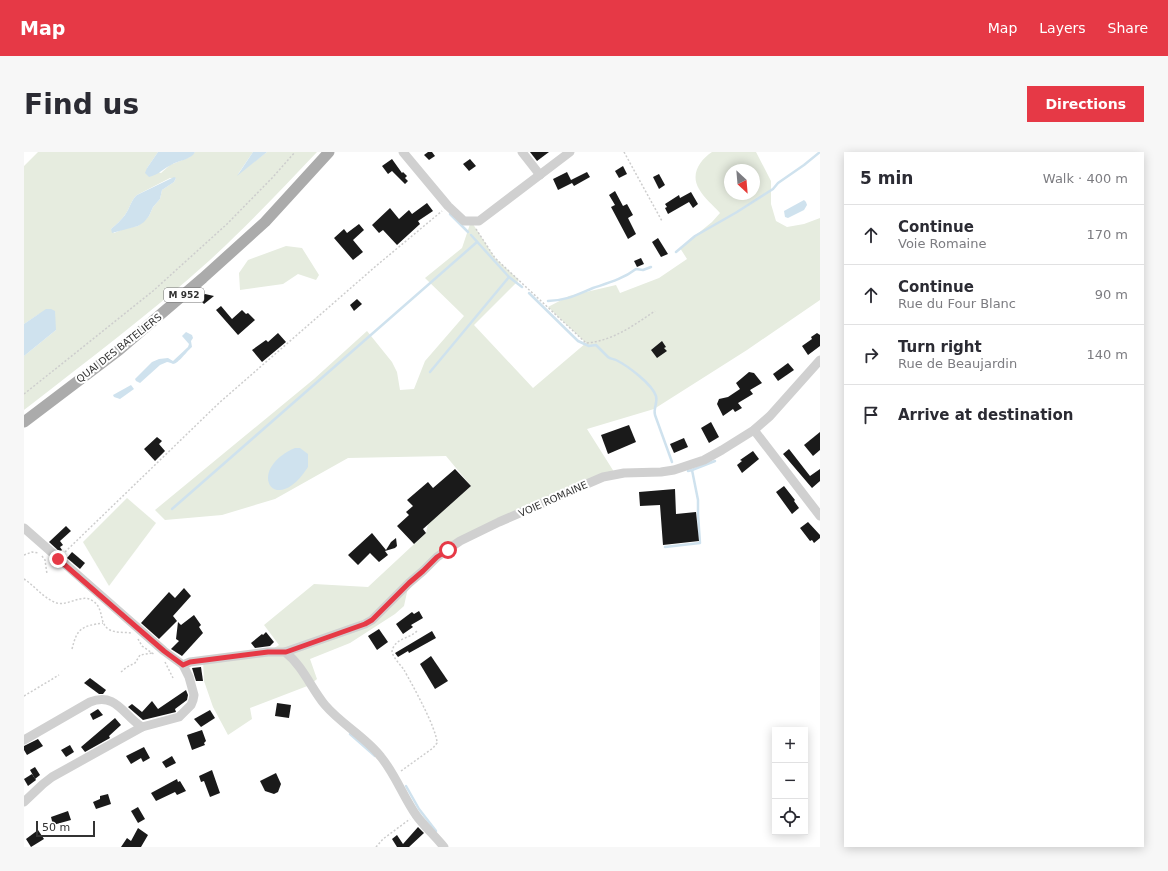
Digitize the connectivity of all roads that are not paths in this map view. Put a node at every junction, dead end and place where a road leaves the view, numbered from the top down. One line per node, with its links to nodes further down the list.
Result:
1 (329, 152): 7 (main road, QUAI DES BATELIERS / M 952)
2 (403, 152): 5 (street)
3 (522, 152): 5 (street)
4 (570, 152): 5 (street)
5 (540, 175)
6 (820, 360): 8 (street, VOIE ROMAINE)
7 (24, 422)
8 (754, 430): 9 (street); 11 (street, VOIE ROMAINE)
9 (820, 516)
10 (24, 528): 12 (street)
11 (286, 652): 12 (street, VOIE ROMAINE); 16 (street)
12 (183, 665): 13 (street)
13 (142, 727): 14 (street); 15 (street)
14 (24, 740)
15 (24, 802)
16 (444, 847)

